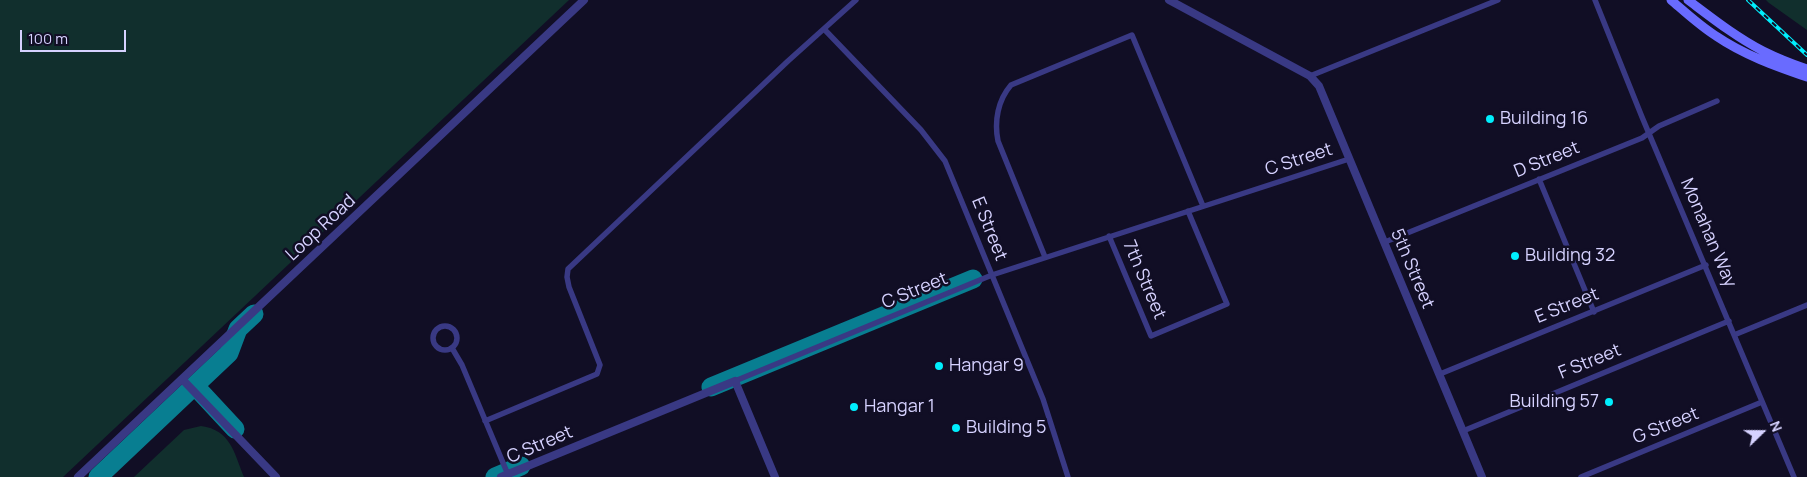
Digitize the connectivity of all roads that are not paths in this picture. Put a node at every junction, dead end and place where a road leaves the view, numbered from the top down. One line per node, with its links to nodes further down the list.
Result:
1 (584, 0): 29 (street, Loop Road)
2 (856, 0): 8 (street)
3 (1169, 0): 10 (street)
4 (1498, 0): 10 (street)
5 (1595, 0): 13 (street, Monahan Way)
6 (1671, 0): 11 (main road)
7 (1688, 0): 9 (main road)
8 (824, 29): 22 (street, E Street); 32 (street)
9 (1807, 69)
10 (1310, 76): 14 (street, 5th Street)
11 (1807, 77)
12 (1717, 100): 13 (street, D Street)
13 (1649, 133): 15 (street, D Street); 21 (street, Monahan Way)
14 (1349, 160): 16 (street, C Street); 19 (street, 5th Street)
15 (1538, 180): 19 (street, D Street); 24 (street)
16 (1203, 206): 17 (street, C Street); 20 (street)
17 (1188, 211): 18 (street, C Street); 18 (street, 7th Street)
18 (1109, 236): 20 (street, C Street)
19 (1385, 242): 28 (street, 5th Street)
20 (1045, 257): 22 (street, C Street)
21 (1706, 265): 24 (street, E Street); 25 (street, Monahan Way)
22 (992, 275): 30 (street, C Street); 38 (street, E Street)
23 (1807, 305): 26 (street)
24 (1594, 312): 28 (street, E Street)
25 (1729, 321): 26 (street, Monahan Way); 33 (street, F Street)
26 (1734, 334): 31 (street, Monahan Way)
27 (452, 348): 27 (street); 32 (street)
28 (1440, 374): 33 (street, 5th Street)
29 (182, 379): 35 (street, Loop Road); 36 (street)
30 (735, 381): 34 (street, C Street); 37 (street)
31 (1762, 402): 40 (street, G Street); 41 (street, Monahan Way)
32 (485, 421): 34 (street)
33 (1463, 431): 39 (street, 5th Street)
34 (506, 476)
35 (78, 477)
36 (276, 477)
37 (775, 477)
38 (1068, 477)
39 (1482, 477)
40 (1582, 477)
41 (1794, 477)

